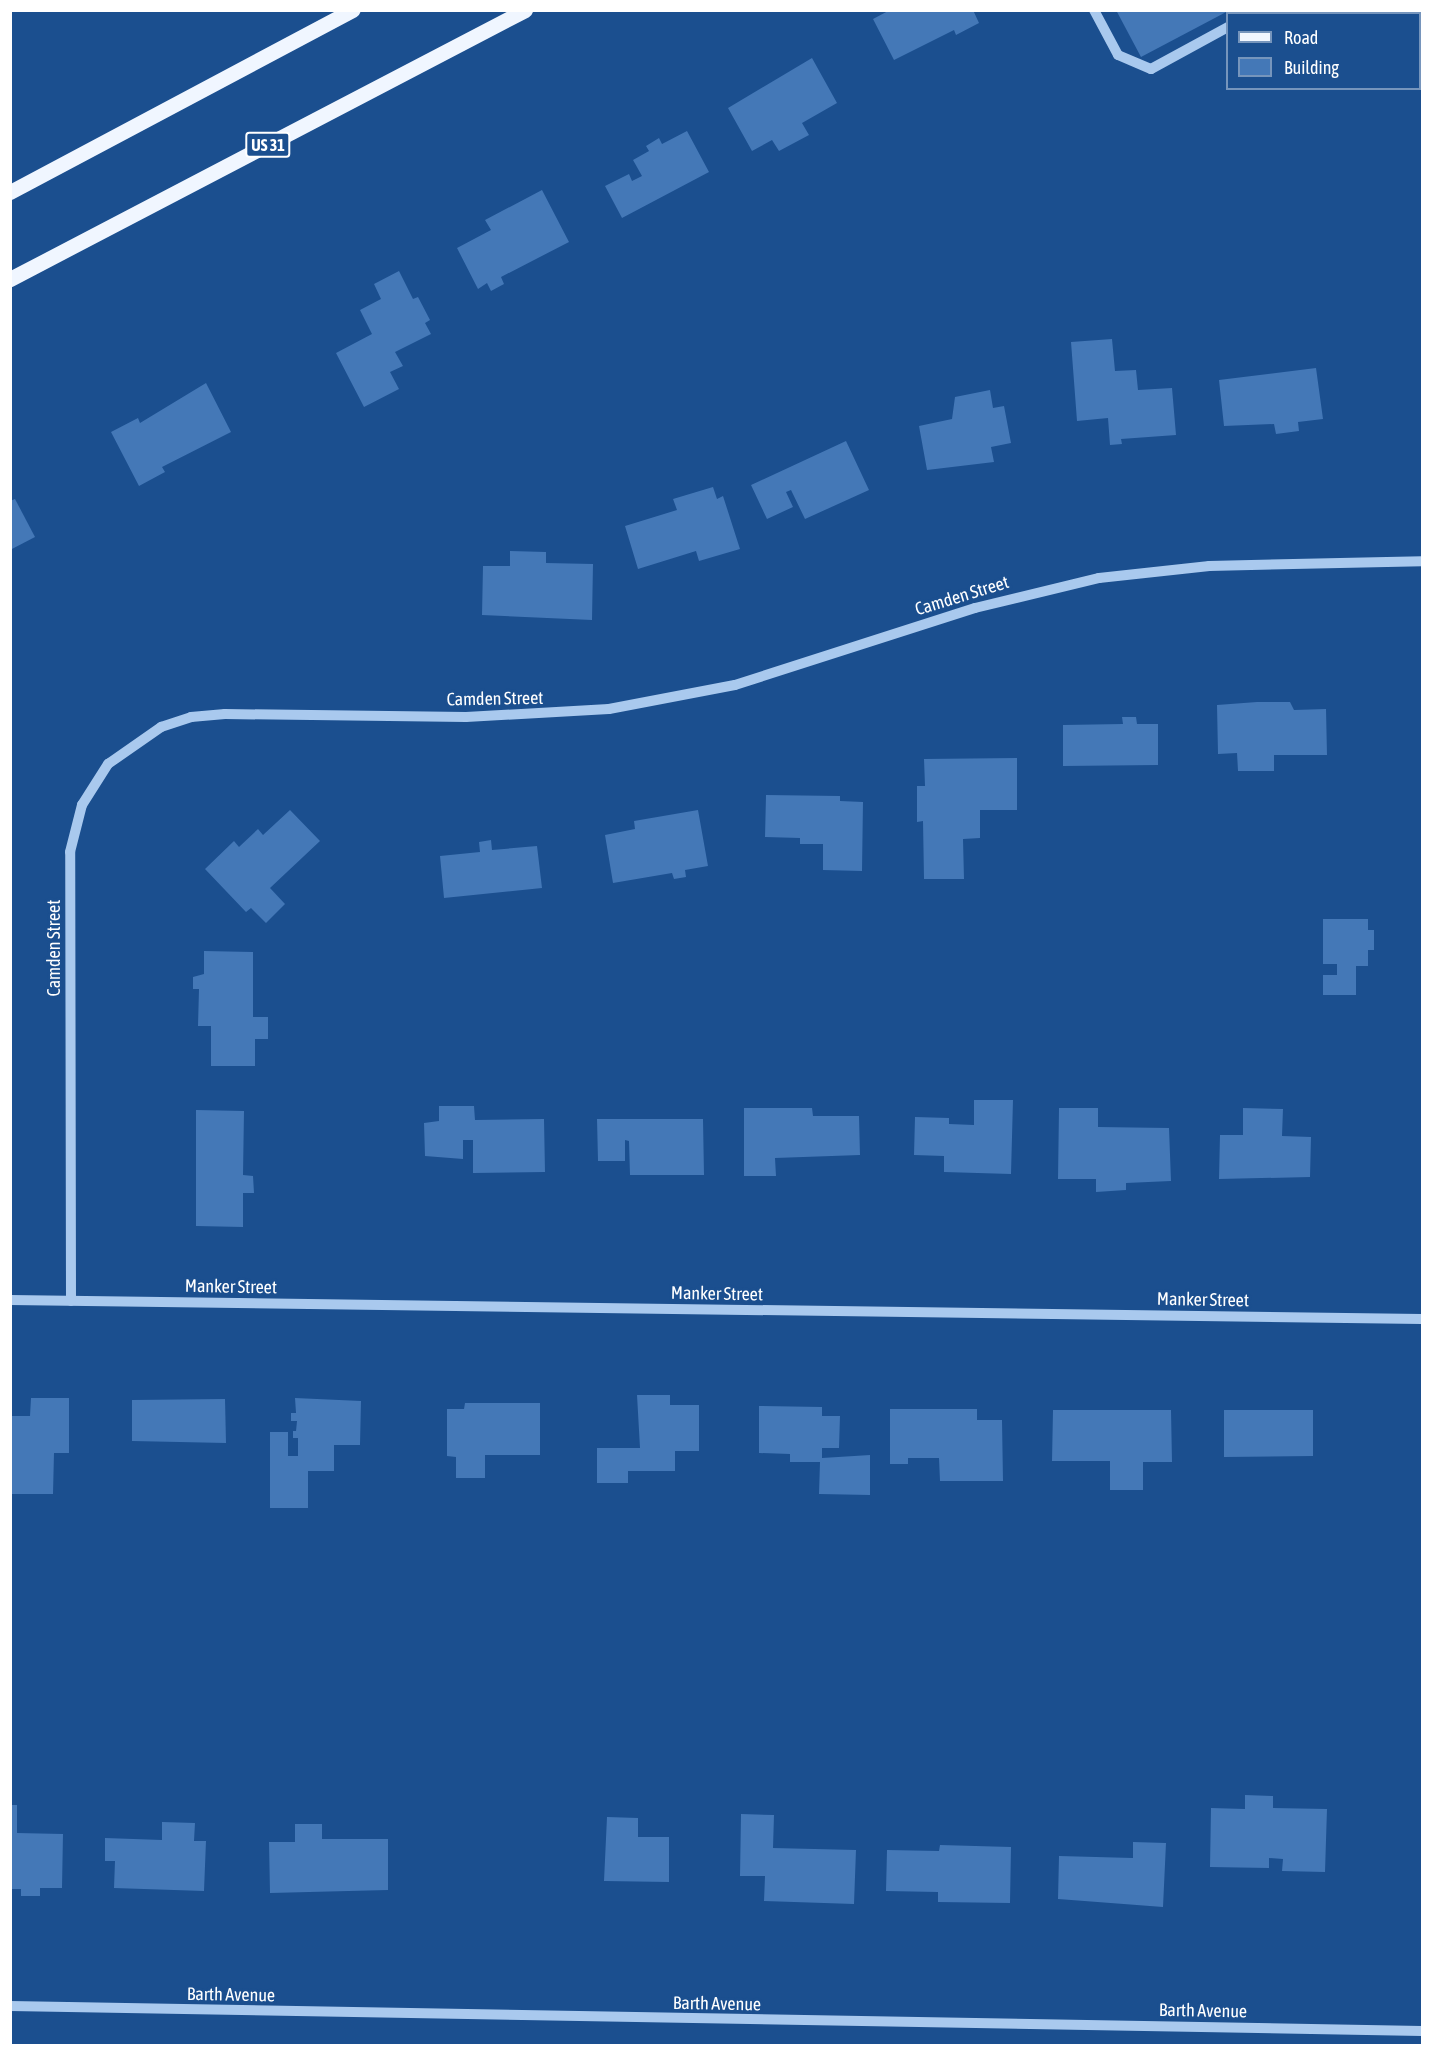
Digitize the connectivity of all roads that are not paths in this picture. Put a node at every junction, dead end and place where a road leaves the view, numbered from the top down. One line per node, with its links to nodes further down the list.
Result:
1 (353, 10): 5 (main road)
2 (525, 10): 6 (main road, US 31)
3 (1094, 10): 4 (street)
4 (1226, 28)
5 (10, 192)
6 (10, 279)
7 (1422, 561): 9 (street, Camden Street)
8 (10, 1300): 9 (street, Manker Street)
9 (71, 1301): 10 (street, Manker Street)
10 (1422, 1319)
11 (10, 2006): 12 (street, Barth Avenue)
12 (1422, 2031)

